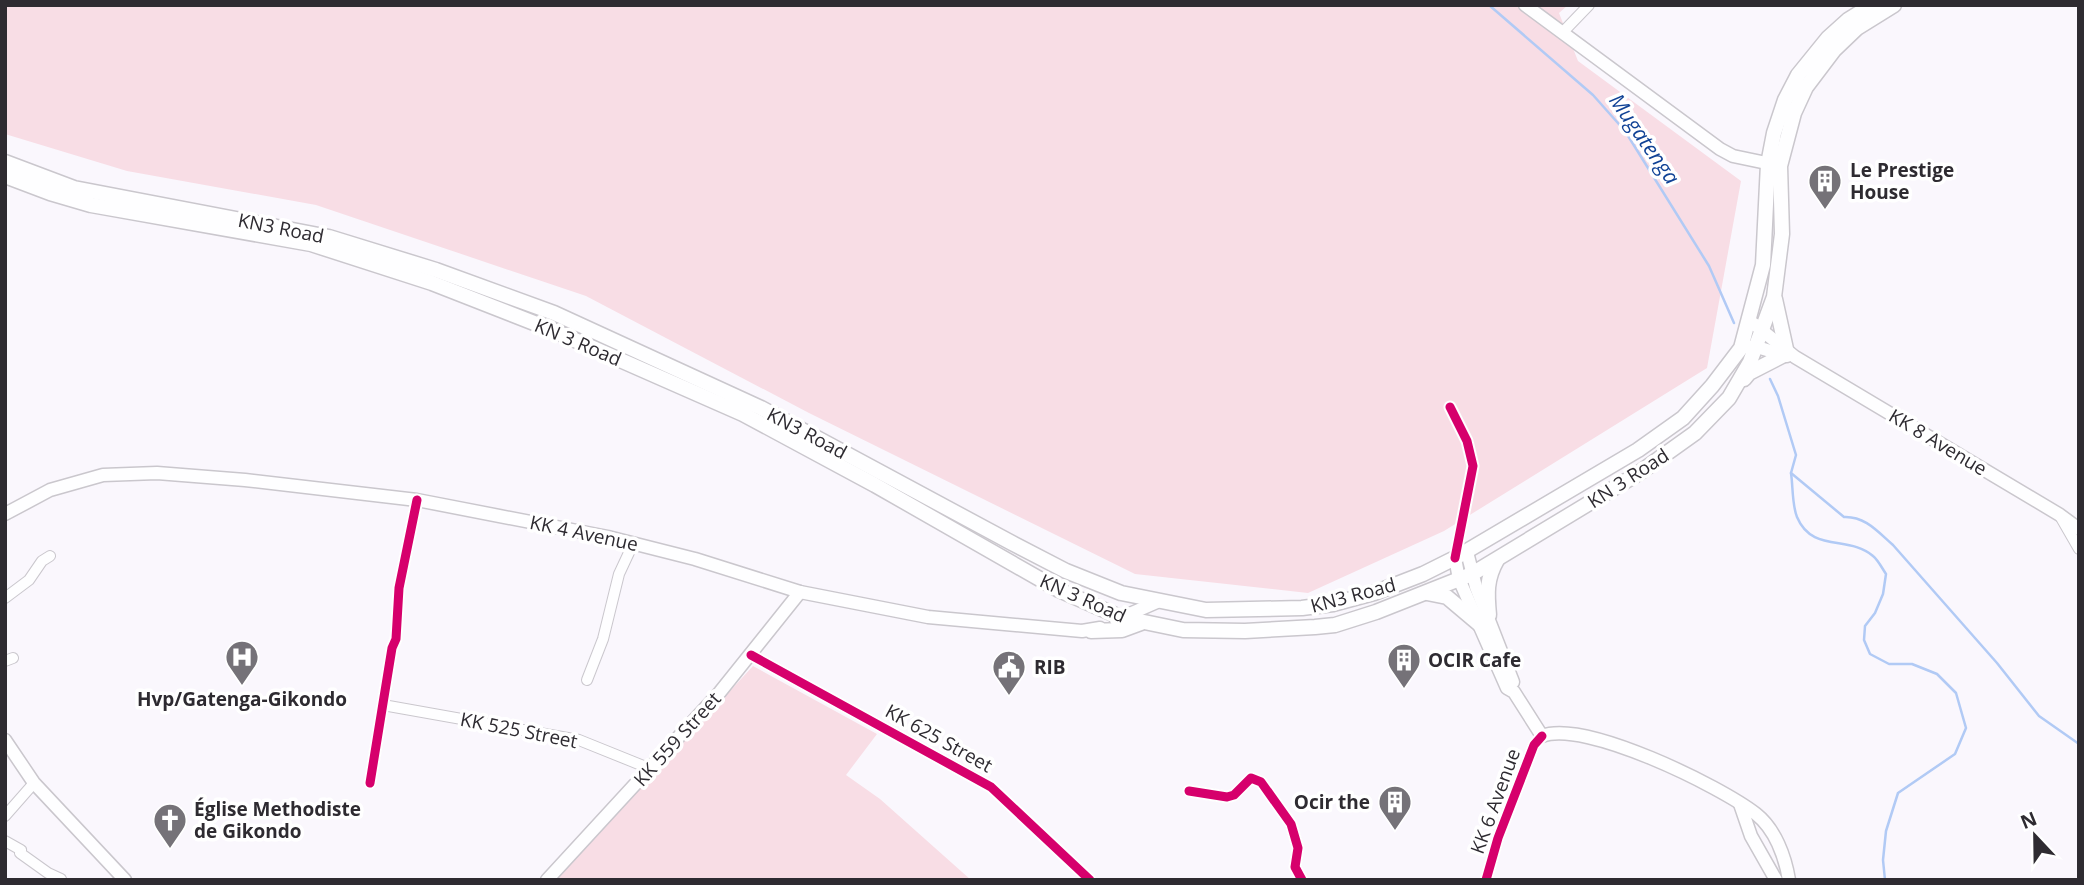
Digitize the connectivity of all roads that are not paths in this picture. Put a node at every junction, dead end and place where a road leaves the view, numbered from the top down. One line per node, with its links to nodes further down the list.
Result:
1 (1525, 5): 5 (main road)
2 (1589, 5): 5 (street)
3 (1872, 5): 7 (highway, KN 3 Road)
4 (1894, 5): 7 (highway, KN 3 Road)
5 (1562, 33): 7 (main road)
6 (5, 162): 9 (highway, KN3 Road)
7 (1774, 165): 10 (highway, KN 3 Road); 11 (highway, KN 3 Road)
8 (5, 176): 9 (highway, KN 3 Road)
9 (434, 277): 32 (highway, KN3 Road); 33 (highway, KN 3 Road)
10 (1774, 297): 12 (highway, KN 3 Road); 15 (highway)
11 (1749, 321): 12 (main road, KK 8 Avenue); 14 (highway, KN 3 Road)
12 (1763, 331): 13 (highway, KN 3 Road); 15 (main road, KK 8 Avenue)
13 (1757, 347): 14 (main road, KK 8 Avenue); 15 (main road, KK 8 Avenue); 16 (highway, KN 3 Road)
14 (1741, 348): 18 (highway, KN 3 Road)
15 (1788, 354): 16 (highway); 21 (main road, KK 8 Avenue)
16 (1736, 388): 26 (highway, KN 3 Road)
17 (1450, 407): 25 (street)
18 (1588, 481): 25 (highway, KN3 Road)
19 (416, 499): 20 (main road, KK 4 Avenue); 23 (main road, KK 4 Avenue); 40 (street)
20 (5, 513)
21 (2060, 515): 22 (main road, KK 8 Avenue); 24 (street)
22 (2078, 527)
23 (633, 544): 29 (main road, KK 4 Avenue); 39 (street)
24 (2079, 549)
25 (1461, 555): 28 (main road, KK 6 Avenue); 32 (highway, KN3 Road)
26 (1501, 555): 28 (highway, KN 3 Road); 35 (highway)
27 (50, 556): 31 (street)
28 (1466, 577): 30 (highway, KN 3 Road); 35 (main road, KK 6 Avenue)
29 (800, 592): 37 (main road, KK 4 Avenue); 38 (main road, KK 559 Street)
30 (1427, 593): 35 (highway); 36 (highway, KN 3 Road)
31 (5, 598)
32 (1157, 601): 34 (main road)
33 (1097, 608): 34 (highway, KN 3 Road); 37 (highway)
34 (1120, 617): 36 (highway, KN 3 Road); 37 (main road)
35 (1484, 620): 41 (main road, KK 6 Avenue)
36 (1141, 623): 37 (highway)
37 (1095, 630)
38 (751, 655): 43 (main road, KK 559 Street); 53 (street, KK 625 Street)
39 (586, 680)
40 (383, 705): 43 (street, KK 525 Street); 45 (street)
41 (1542, 736): 47 (main road, KK 6 Avenue); 55 (street, KK 6 Avenue)
42 (5, 740): 44 (main road)
43 (651, 769): 52 (main road, KK 559 Street)
44 (34, 783): 48 (street); 51 (main road)
45 (370, 783)
46 (1189, 791): 54 (street)
47 (1740, 804): 56 (main road); 57 (main road, KK 6 Avenue)
48 (5, 816)
49 (5, 841): 50 (street)
50 (61, 879)
51 (123, 879)
52 (547, 880)
53 (1090, 880)
54 (1302, 880)
55 (1486, 880)
56 (1776, 880)
57 (1789, 880)

